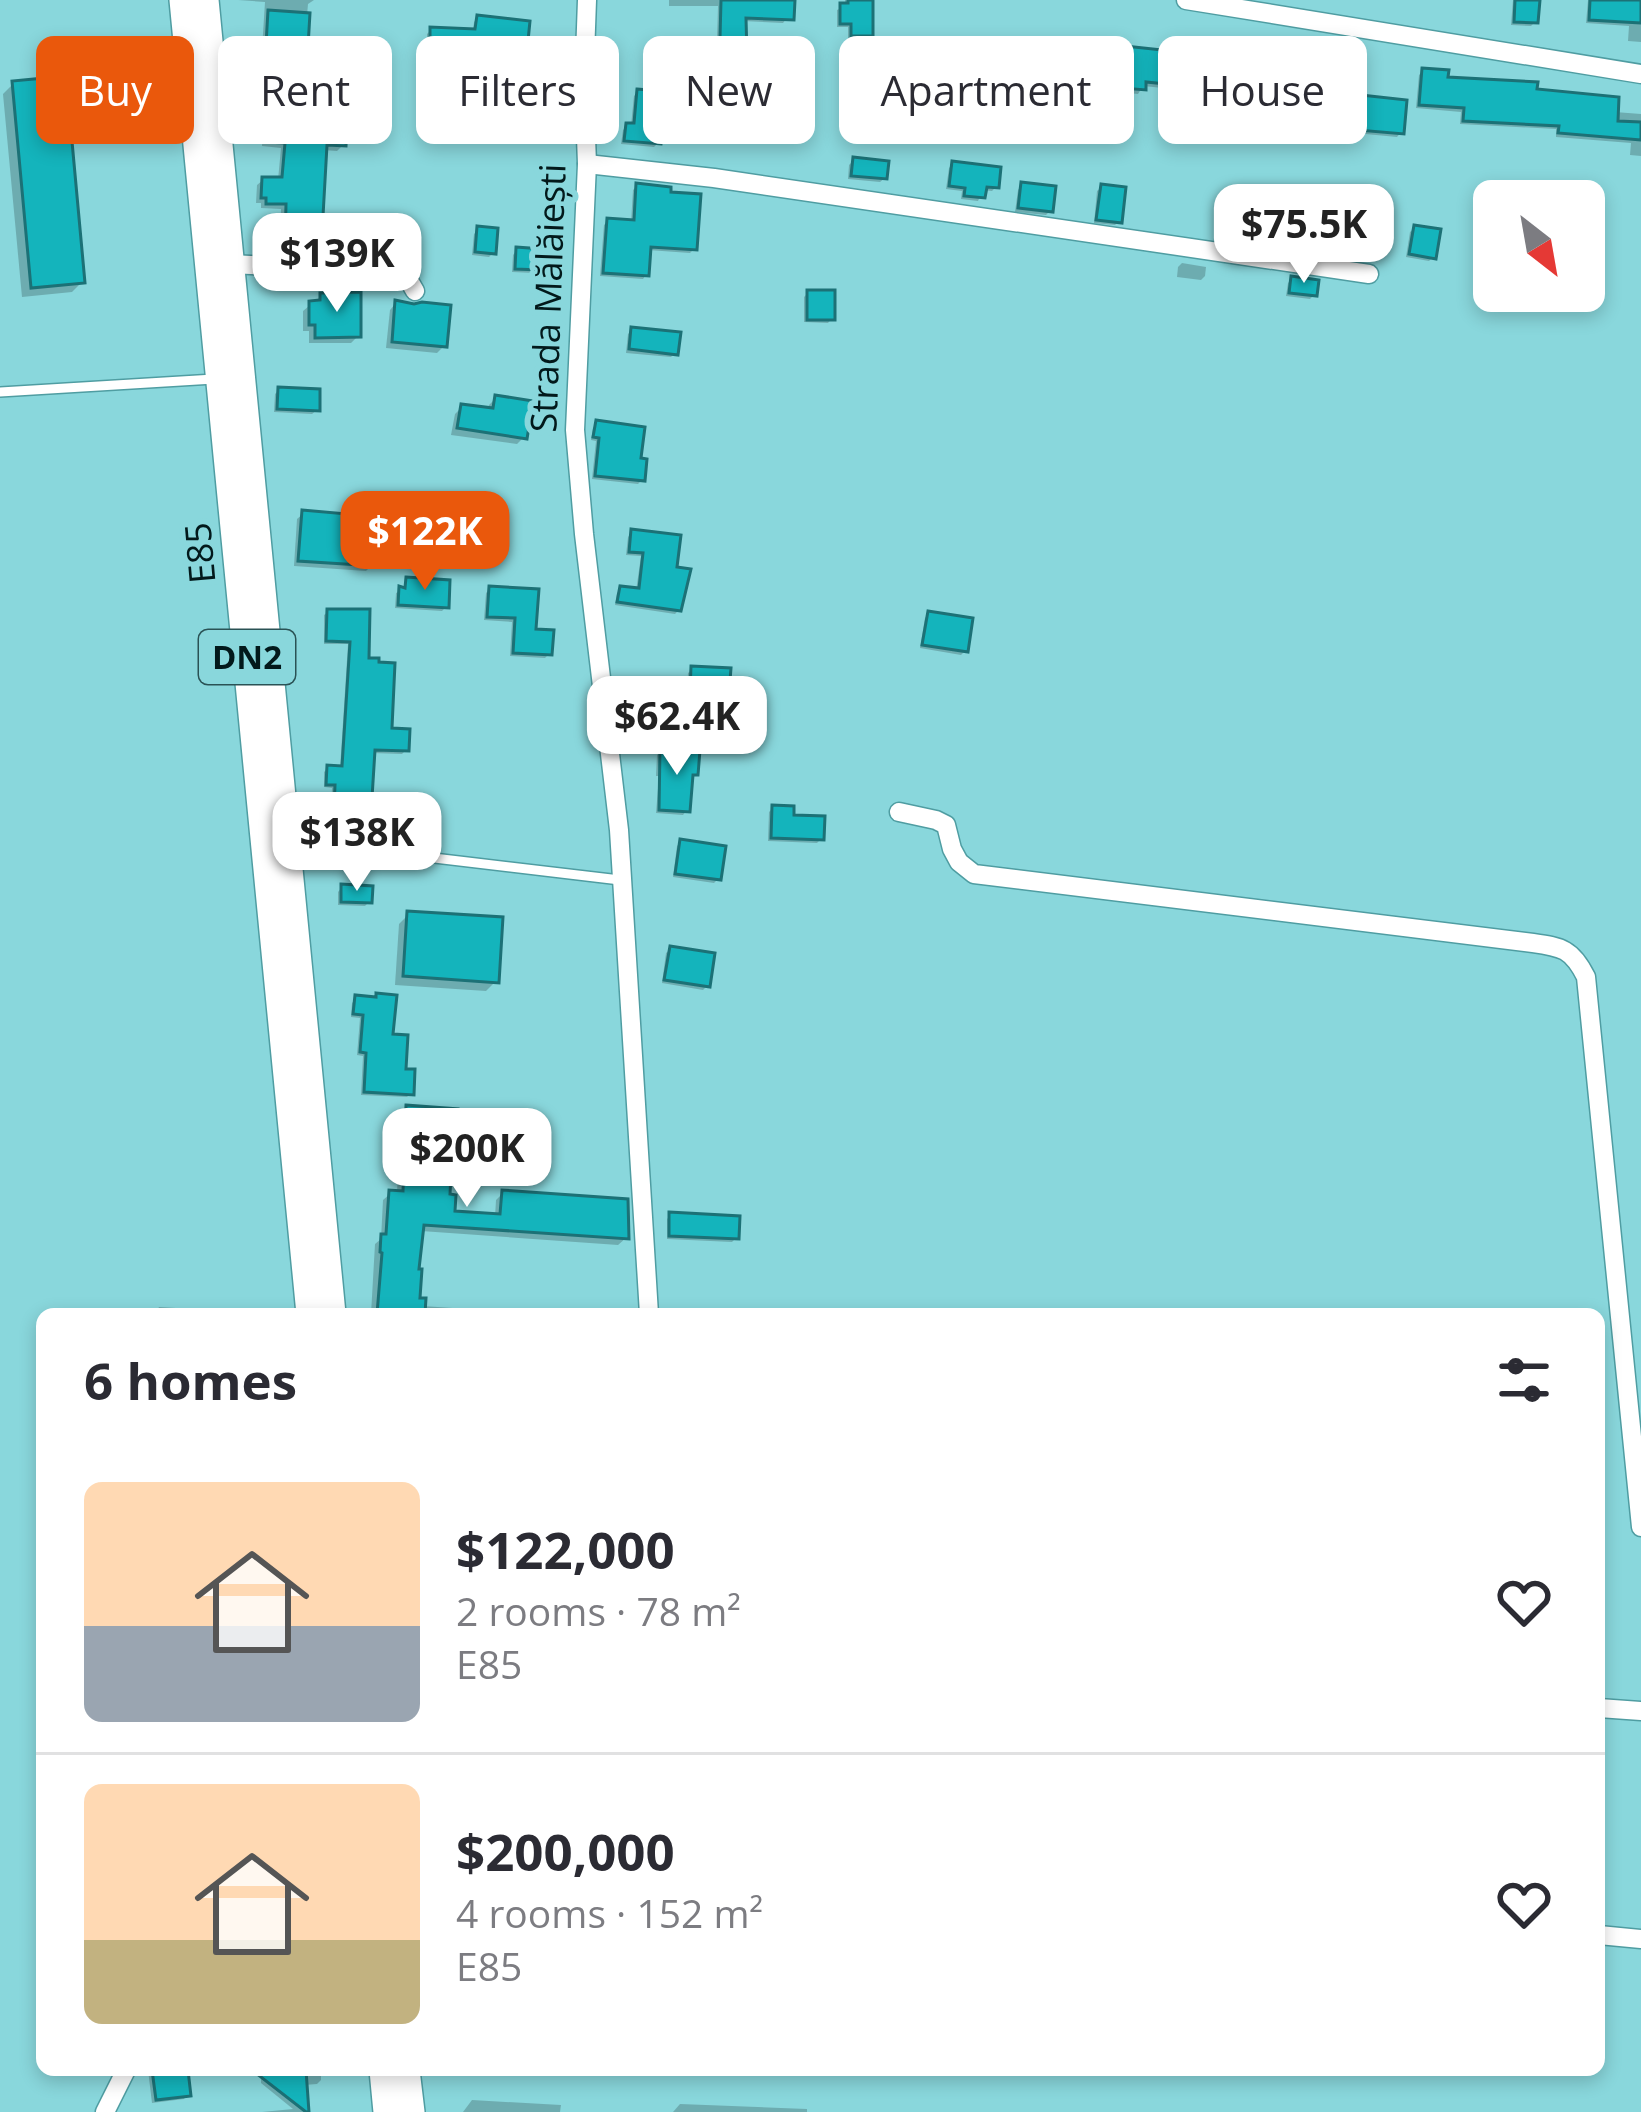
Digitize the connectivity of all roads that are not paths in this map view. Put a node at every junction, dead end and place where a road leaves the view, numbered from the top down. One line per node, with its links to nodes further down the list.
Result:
1 (183, 0): 10 (main road, E85 / DN2)
2 (205, 0): 7 (main road, E85 / DN2)
3 (586, 0): 6 (street, Strada Mălăiești)
4 (1186, 0): 5 (street)
5 (1641, 74)
6 (587, 164): 8 (street); 14 (street, Strada Mălăiești)
7 (230, 265): 9 (street); 13 (main road, E85 / DN2)
8 (1369, 274)
9 (416, 291)
10 (220, 379): 11 (lane); 15 (main road, E85 / DN2)
11 (0, 392)
12 (898, 812): 18 (street)
13 (286, 840): 14 (lane); 16 (main road, E85 / DN2)
14 (622, 880): 17 (street, Strada Mălăiești)
15 (309, 1308)
16 (331, 1308)
17 (649, 1308)
18 (1641, 1527)
19 (1605, 1708): 20 (street)
20 (1641, 1711)
21 (1605, 1936): 22 (street)
22 (1641, 1939)
23 (123, 2076): 26 (street)
24 (384, 2076): 27 (main road)
25 (407, 2076): 28 (main road)
26 (105, 2112)
27 (387, 2112)
28 (411, 2112)

